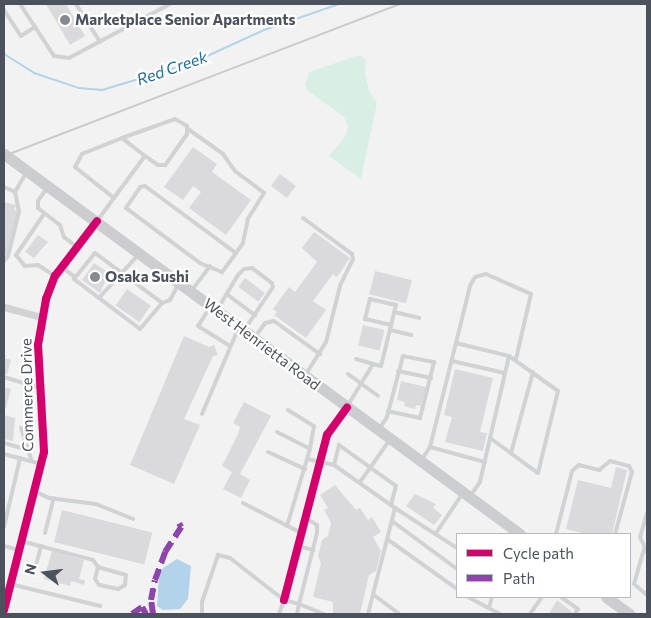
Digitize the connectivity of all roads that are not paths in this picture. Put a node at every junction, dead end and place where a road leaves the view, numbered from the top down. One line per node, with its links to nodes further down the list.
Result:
1 (20, 4): 5 (lane)
2 (76, 4): 6 (lane)
3 (170, 4): 6 (lane)
4 (4, 10): 5 (lane)
5 (35, 27): 6 (lane)
6 (100, 42)
7 (188, 129): 8 (lane); 10 (lane); 21 (lane)
8 (122, 138): 10 (lane); 15 (lane)
9 (4, 154): 11 (main road, West Henrietta Road)
10 (145, 156): 15 (lane)
11 (28, 171): 12 (main road, West Henrietta Road); 14 (lane)
12 (50, 186): 16 (lane); 18 (main road, West Henrietta Road)
13 (4, 187): 14 (lane)
14 (15, 192): 22 (lane)
15 (114, 198): 18 (lane)
16 (44, 214): 19 (lane); 26 (lane)
17 (303, 218): 45 (lane)
18 (97, 221): 19 (street, Commerce Drive); 20 (main road, West Henrietta Road)
19 (77, 247): 24 (street, Commerce Drive)
20 (139, 253): 25 (lane); 28 (main road, West Henrietta Road)
21 (236, 253): 23 (lane); 23 (lane)
22 (4, 261)
23 (210, 266): 29 (lane)
24 (62, 267): 26 (street, Commerce Drive); 27 (lane)
25 (123, 272): 27 (lane); 31 (lane); 32 (lane)
26 (55, 276): 37 (street, Commerce Drive)
27 (75, 277): 31 (lane)
28 (180, 283): 29 (main road, West Henrietta Road); 32 (lane)
29 (191, 291): 34 (main road, West Henrietta Road)
30 (228, 295): 34 (lane); 36 (lane); 36 (lane)
31 (99, 298): 32 (lane)
32 (162, 303)
33 (4, 307): 37 (street)
34 (214, 308): 40 (main road, West Henrietta Road); 44 (lane)
35 (394, 312): 38 (lane); 39 (lane); 39 (lane)
36 (255, 315): 40 (lane)
37 (42, 317): 59 (street, Commerce Drive)
38 (419, 318)
39 (391, 328): 41 (lane); 50 (lane)
40 (241, 329): 42 (main road, West Henrietta Road); 44 (lane)
41 (411, 335)
42 (254, 338): 45 (lane); 55 (main road, West Henrietta Road)
43 (456, 344): 46 (lane); 48 (lane); 49 (lane)
44 (229, 345): 64 (lane)
45 (320, 354): 55 (lane)
46 (509, 356): 48 (lane); 53 (lane)
47 (356, 359): 50 (lane)
48 (516, 360): 52 (lane)
49 (452, 361): 53 (lane); 71 (lane)
50 (373, 364): 58 (lane)
51 (398, 371): 57 (lane); 57 (lane); 63 (lane)
52 (533, 372): 75 (lane); 75 (lane)
53 (505, 373): 68 (lane)
54 (348, 374): 58 (lane)
55 (304, 376): 61 (main road, West Henrietta Road)
56 (4, 377): 59 (lane)
57 (431, 378): 63 (lane)
58 (361, 383): 60 (lane); 61 (lane)
59 (40, 388): 83 (street, Commerce Drive)
60 (378, 396)
61 (347, 407): 66 (main road, West Henrietta Road); 81 (street)
62 (288, 410): 73 (lane)
63 (388, 411): 66 (lane)
64 (202, 414)
65 (21, 428): 72 (lane)
66 (378, 430): 69 (main road, West Henrietta Road)
67 (277, 432): 73 (lane)
68 (490, 438): 75 (lane); 82 (lane)
69 (390, 439): 79 (main road, West Henrietta Road); 85 (lane)
70 (4, 443): 72 (lane)
71 (430, 447): 79 (lane); 82 (lane)
72 (25, 448): 80 (lane)
73 (310, 448): 78 (lane)
74 (268, 452): 86 (lane)
75 (511, 453)
76 (4, 454): 77 (lane)
77 (20, 458): 80 (lane); 98 (lane)
78 (308, 459): 81 (lane); 86 (lane)
79 (420, 461): 89 (main road, West Henrietta Road)
80 (32, 462): 83 (lane)
81 (319, 462): 84 (lane); 94 (street)
82 (484, 462): 89 (lane)
83 (41, 464): 88 (street, Commerce Drive)
84 (334, 465): 85 (lane); 87 (lane)
85 (370, 467): 87 (lane); 92 (lane)
86 (305, 469): 97 (lane)
87 (360, 482): 92 (lane)
88 (34, 491): 90 (lane); 106 (street, Commerce Drive)
89 (466, 495): 101 (lane); 102 (main road, West Henrietta Road)
90 (54, 498): 95 (lane); 99 (lane)
91 (243, 503): 97 (lane)
92 (393, 506): 96 (lane); 101 (lane)
93 (647, 513): 113 (lane)
94 (305, 518): 100 (street); 112 (lane)
95 (133, 519)
96 (392, 521): 105 (lane); 116 (lane)
97 (287, 526): 100 (lane)
98 (4, 527)
99 (45, 533)
100 (301, 533): 109 (street)
101 (436, 533): 110 (lane)
102 (519, 533)
103 (557, 533): 104 (lane)
104 (615, 533)
105 (387, 539): 117 (lane); 119 (lane)
106 (22, 541): 108 (lane); 111 (street, Commerce Drive)
107 (4, 546): 111 (lane)
108 (41, 546): 114 (lane); 115 (lane)
109 (298, 546): 112 (lane); 126 (street)
110 (456, 547)
111 (19, 550): 118 (street, Commerce Drive)
112 (313, 550): 127 (lane)
113 (646, 550): 120 (lane)
114 (36, 565)
115 (98, 567): 115 (lane)
116 (456, 568)
117 (456, 588)
118 (8, 589): 128 (lane); 130 (street, Commerce Drive)
119 (374, 595): 135 (lane); 136 (lane)
120 (647, 595)
121 (470, 598): 129 (lane)
122 (492, 598): 129 (lane)
123 (541, 598): 138 (lane)
124 (562, 598): 139 (lane)
125 (607, 598): 140 (main road)
126 (284, 600): 127 (lane); 131 (lane); 132 (lane)
127 (299, 604): 133 (lane); 134 (lane)
128 (100, 606)
129 (489, 608): 137 (lane)
130 (4, 610)
131 (202, 614)
132 (280, 614)
133 (297, 614)
134 (324, 614)
135 (368, 614)
136 (398, 614)
137 (500, 614)
138 (530, 614)
139 (575, 614)
140 (629, 614)

